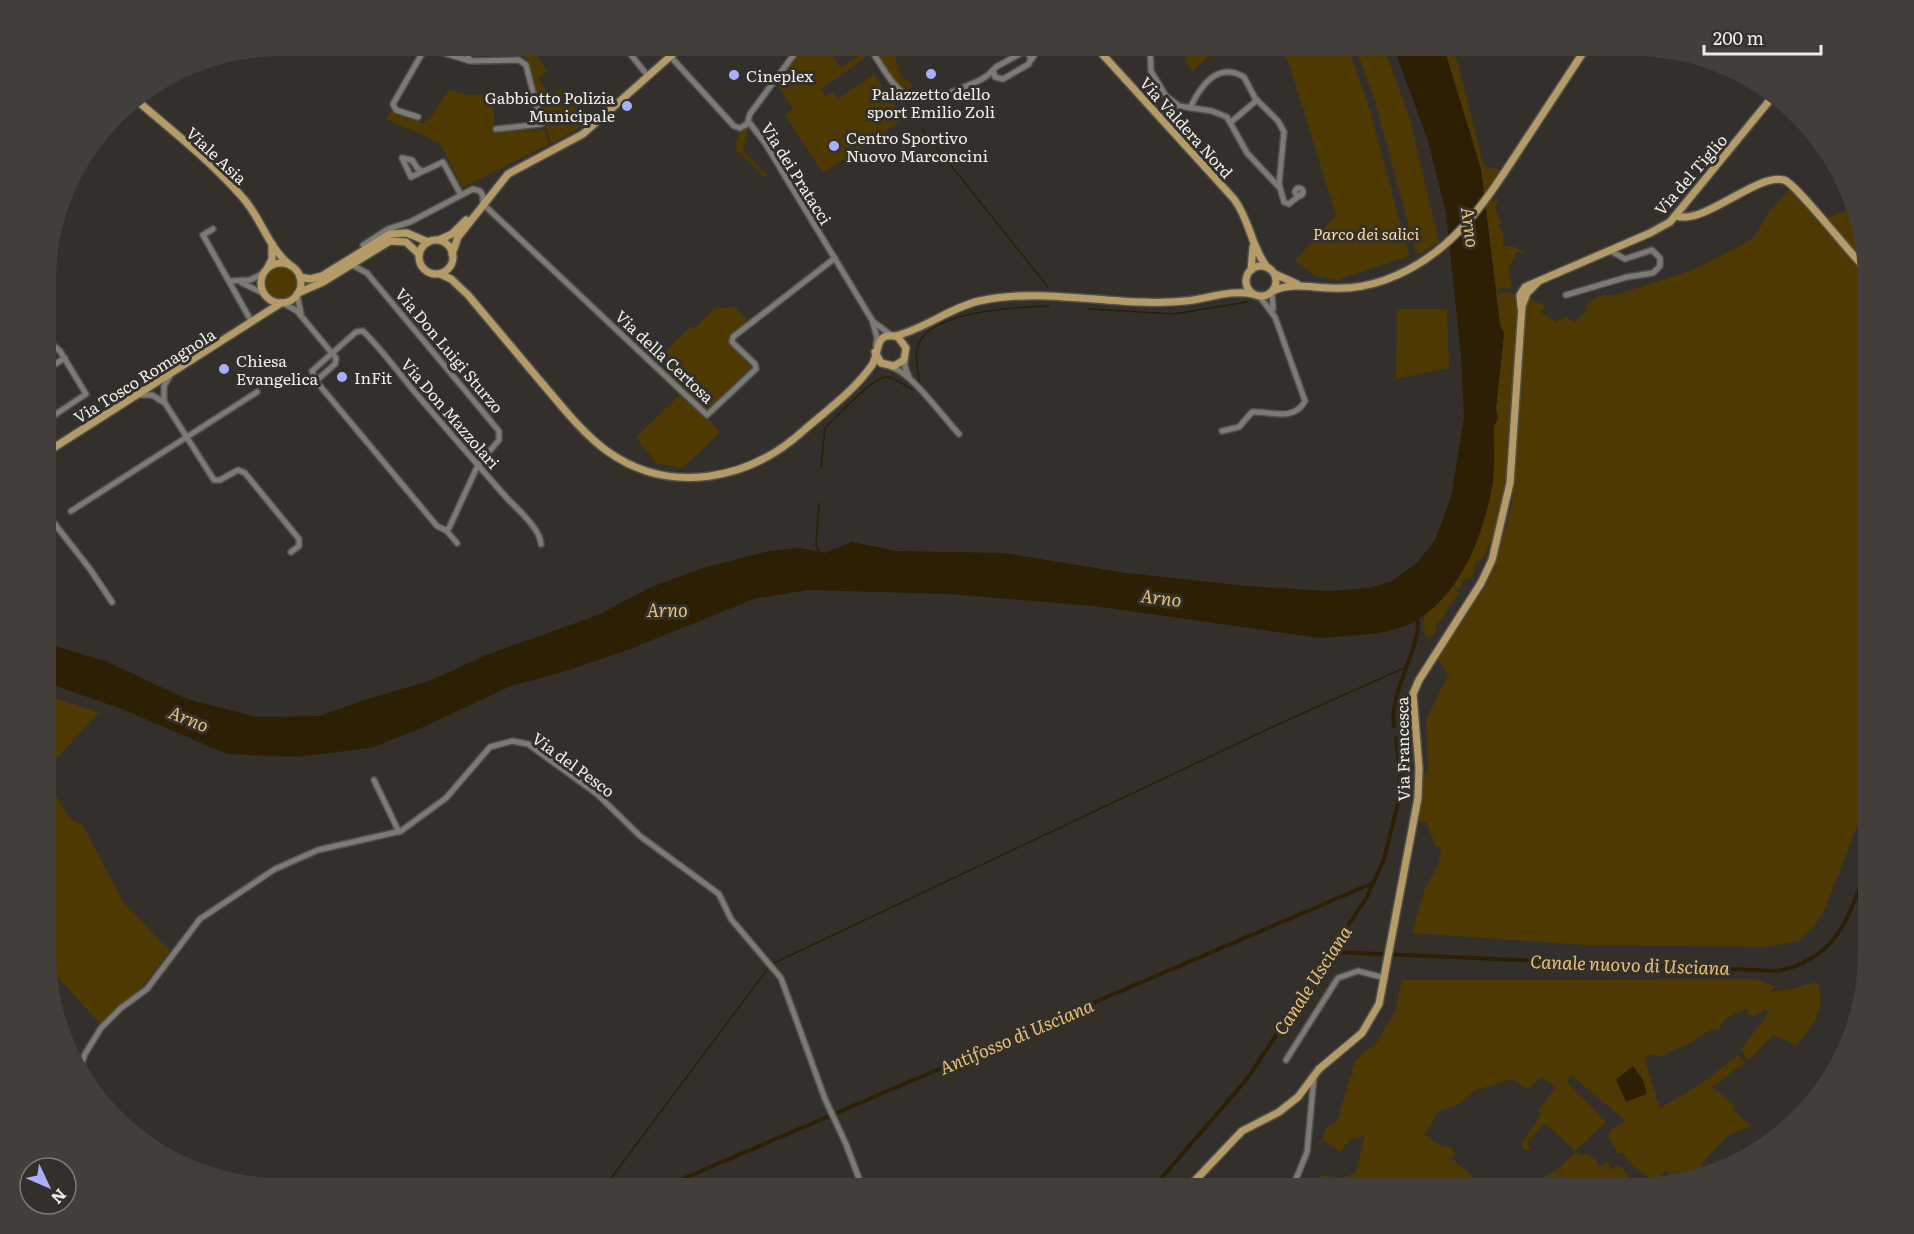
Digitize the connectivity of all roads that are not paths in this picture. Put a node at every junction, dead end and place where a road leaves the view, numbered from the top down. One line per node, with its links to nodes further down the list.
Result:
1 (421, 56): 24 (street)
2 (454, 56): 15 (street)
3 (470, 56): 15 (street)
4 (632, 56): 17 (street)
5 (793, 56): 26 (street, Via dei Pratacci)
6 (875, 56): 19 (street)
7 (1015, 56): 16 (street)
8 (1029, 56): 14 (street)
9 (1033, 56): 14 (street)
10 (1104, 56): 37 (main road, Via Valdera Nord)
11 (1150, 56): 23 (street)
12 (1581, 56): 61 (main road)
13 (670, 57): 17 (main road); 26 (street)
14 (1032, 59): 18 (street)
15 (470, 61): 27 (street)
16 (993, 70): 18 (street); 19 (street)
17 (648, 76): 34 (main road)
18 (998, 79): 19 (street)
19 (981, 80)
20 (1257, 100): 23 (street); 25 (street); 29 (street)
21 (1769, 101): 35 (main road, Via del Tiglio)
22 (141, 104): 39 (main road, Viale Asia)
23 (1190, 108): 25 (street)
24 (417, 117)
25 (1232, 122): 30 (street)
26 (749, 123): 46 (street, Via dei Pratacci)
27 (496, 129)
28 (423, 171): 33 (street)
29 (1279, 174): 30 (street); 31 (street)
30 (1272, 177): 31 (street)
31 (1279, 187): 32 (street)
32 (1298, 194)
33 (461, 195): 34 (street); 41 (street)
34 (483, 204): 38 (main road); 45 (main road); 46 (street, Via della Certosa)
35 (1676, 216): 42 (main road, Via del Tiglio); 47 (main road)
36 (213, 229): 58 (street)
37 (1252, 233): 51 (main road, Via Valdera Nord); 53 (main road)
38 (439, 240): 40 (main road); 45 (main road)
39 (272, 241): 49 (main road, Viale Asia); 52 (main road)
40 (428, 242): 44 (main road); 57 (main road)
41 (363, 245)
42 (1611, 251): 60 (main road, Via del Tiglio); 67 (street, Via del Tiglio)
43 (368, 254): 44 (main road); 50 (main road); 54 (street)
44 (419, 254): 56 (main road)
45 (452, 254): 48 (main road)
46 (835, 258): 73 (street, Via dei Pratacci)
47 (1858, 260)
48 (451, 264): 56 (main road); 65 (main road)
49 (290, 265): 52 (main road); 57 (main road)
50 (350, 265): 54 (street, Via Don Luigi Sturzo); 64 (main road)
51 (1266, 267): 53 (main road); 55 (main road)
52 (266, 270): 59 (street); 63 (main road)
53 (1249, 272): 66 (main road); 68 (main road)
54 (367, 273): 98 (street, Via Don Luigi Sturzo)
55 (1274, 273): 61 (main road); 62 (main road)
56 (440, 274): 65 (main road)
57 (300, 277): 64 (main road)
58 (229, 281): 59 (street); 71 (street)
59 (237, 282): 63 (street)
60 (1537, 283): 108 (main road, Via Francesca)
61 (1305, 287): 62 (main road)
62 (1273, 291): 66 (main road); 70 (street)
63 (263, 293): 69 (main road); 71 (main road)
64 (298, 294): 69 (main road); 72 (street)
65 (468, 295): 88 (main road)
66 (1256, 295): 68 (main road); 70 (street)
67 (1566, 295)
68 (1215, 296): 74 (main road)
69 (282, 303): 71 (main road, Via Tosco Romagnola); 72 (street)
70 (1275, 317): 94 (street)
71 (252, 320): 84 (main road, Via Tosco Romagnola)
72 (305, 320): 79 (street)
73 (872, 320): 75 (street, Via dei Pratacci); 78 (street, Via dei Pratacci)
74 (927, 322): 75 (main road); 76 (main road)
75 (893, 336): 76 (main road); 78 (main road)
76 (906, 346): 80 (main road)
77 (56, 349): 81 (street)
78 (876, 350): 83 (main road); 88 (main road)
79 (333, 353): 85 (street); 85 (street); 98 (street, Via Don Mazzolari)
80 (905, 357): 83 (main road); 87 (street)
81 (65, 358): 82 (street); 93 (street)
82 (56, 364)
83 (890, 367): 87 (street); 88 (main road)
84 (172, 373): 86 (main road, Via Tosco Romagnola); 89 (street)
85 (316, 381): 101 (street)
86 (155, 384): 89 (street); 91 (main road, Via Tosco Romagnola); 92 (street)
87 (913, 384): 95 (street)
88 (850, 388)
89 (164, 392): 92 (street)
90 (257, 393): 96 (street)
91 (138, 395): 92 (street); 97 (main road, Via Tosco Romagnola)
92 (162, 400): 96 (street)
93 (56, 414)
94 (1222, 431)
95 (958, 434)
96 (187, 437): 99 (street); 104 (street)
97 (56, 446)
98 (478, 465): 101 (street); 103 (street, Via Don Mazzolari)
99 (71, 511)
100 (56, 526): 105 (street)
101 (446, 530): 102 (street)
102 (457, 543)
103 (541, 544)
104 (291, 552)
105 (112, 602)
106 (374, 780): 107 (street)
107 (399, 832): 109 (street, Via del Pesco); 112 (street, Via del Pesco)
108 (1385, 976): 110 (street); 111 (main road, Via Francesca)
109 (83, 1060)
110 (1286, 1060)
111 (1314, 1074): 113 (main road, Via Francesca); 114 (street)
112 (859, 1178)
113 (1197, 1178)
114 (1296, 1178)

